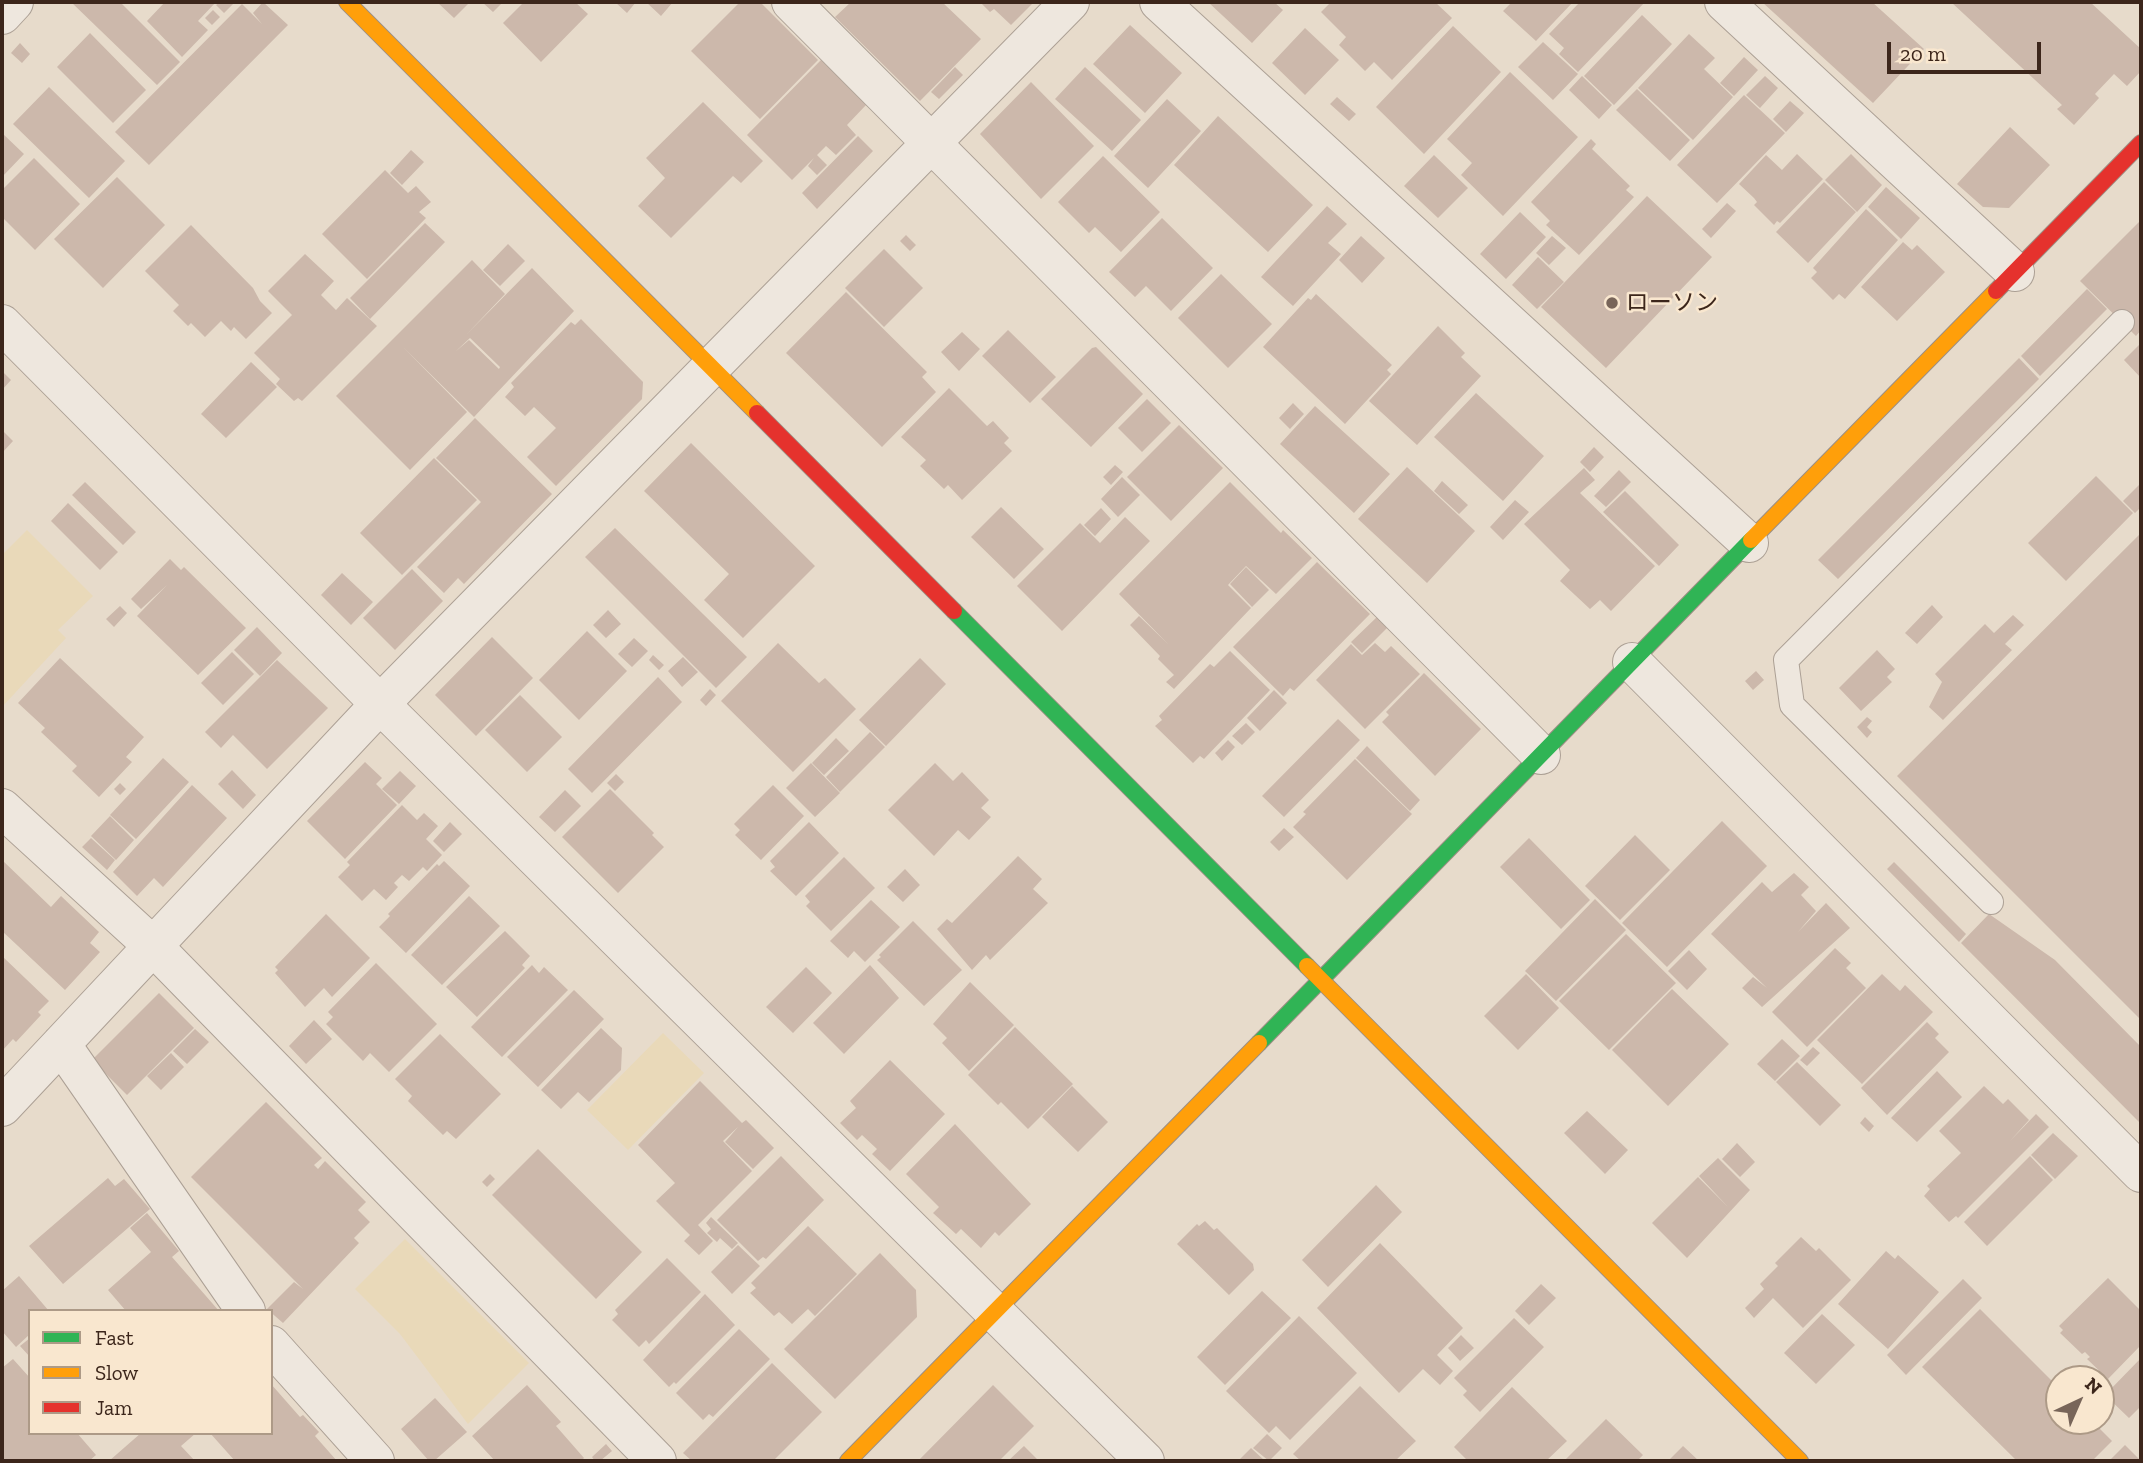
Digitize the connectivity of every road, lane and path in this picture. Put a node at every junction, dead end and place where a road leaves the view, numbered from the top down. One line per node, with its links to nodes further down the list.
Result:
1 (14, 2): 7 (street)
2 (348, 2): 13 (street)
3 (791, 2): 8 (street)
4 (1070, 2): 8 (street)
5 (1158, 2): 14 (street)
6 (1724, 2): 10 (street)
7 (2, 15)
8 (932, 143): 13 (street); 17 (street)
9 (2141, 143): 10 (street)
10 (2015, 272): 14 (street)
11 (2122, 322): 19 (lane)
12 (2, 324): 16 (street)
13 (712, 368): 16 (street); 21 (street)
14 (1749, 543): 15 (street)
15 (1632, 662): 17 (street); 24 (street)
16 (380, 704): 20 (street); 26 (street)
17 (1541, 755): 21 (street)
18 (2, 808): 20 (street)
19 (1991, 902)
20 (153, 946): 22 (street); 29 (street)
21 (1320, 980): 26 (street); 32 (street)
22 (61, 1044): 23 (street); 25 (street)
23 (2, 1107)
24 (2141, 1173)
25 (245, 1309)
26 (996, 1311): 30 (street); 31 (street)
27 (273, 1347): 28 (street)
28 (375, 1461)
29 (657, 1461)
30 (848, 1461)
31 (1145, 1461)
32 (1800, 1461)

